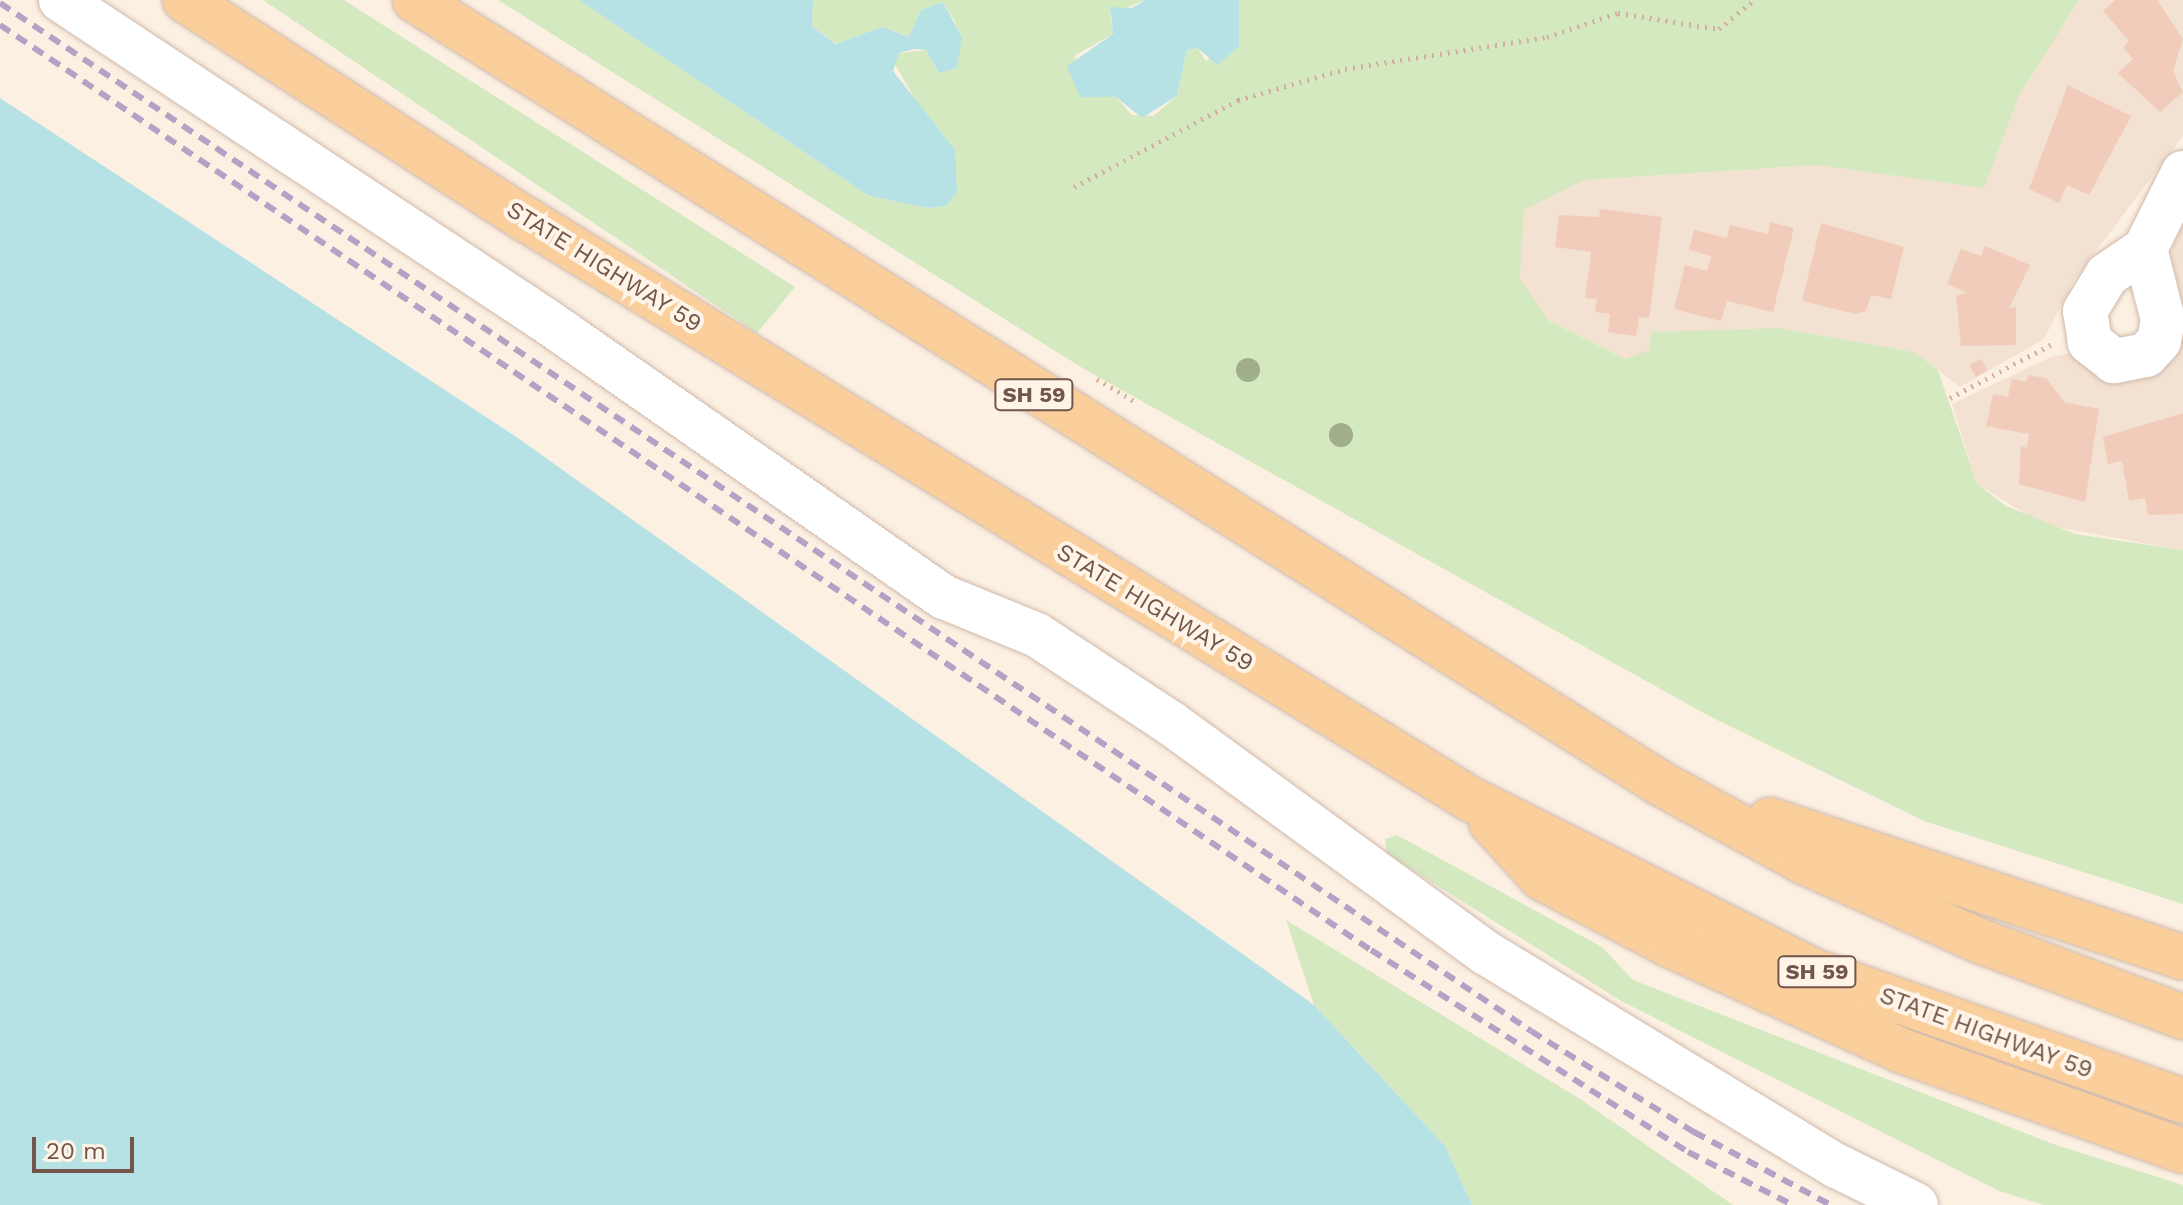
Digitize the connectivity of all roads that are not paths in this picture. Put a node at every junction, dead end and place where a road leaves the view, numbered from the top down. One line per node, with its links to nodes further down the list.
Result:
1 (61, 0): 12 (street)
2 (185, 0): 7 (main road, STATE HIGHWAY 59 / SH 59)
3 (415, 0): 6 (main road, SH 59)
4 (2183, 173): 5 (street)
5 (2145, 249): 5 (street)
6 (1658, 782): 8 (main road); 9 (main road, SH 59)
7 (1470, 799): 10 (main road, STATE HIGHWAY 59 / SH 59); 11 (main road)
8 (2183, 957)
9 (2183, 1017)
10 (2183, 1101)
11 (2183, 1151)
12 (1916, 1205)

